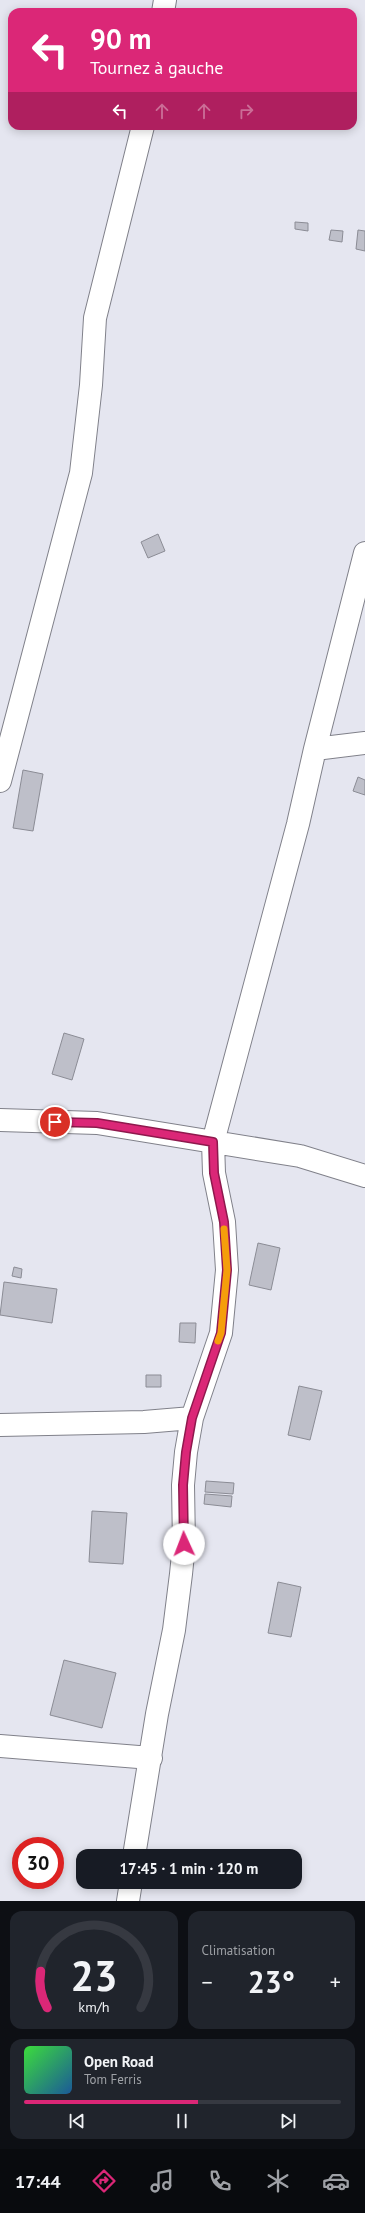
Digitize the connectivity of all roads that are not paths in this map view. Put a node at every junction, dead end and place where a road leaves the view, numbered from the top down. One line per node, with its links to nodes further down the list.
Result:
1 (142, 130): 5 (street)
2 (365, 553): 4 (street)
3 (365, 743): 4 (street)
4 (316, 749): 7 (street)
5 (0, 781)
6 (0, 1120): 7 (street)
7 (213, 1142): 8 (street); 9 (street)
8 (365, 1176)
9 (192, 1418): 10 (street); 12 (street)
10 (0, 1425)
11 (0, 1746): 12 (street)
12 (150, 1758): 13 (street)
13 (135, 1849)
14 (130, 1889): 15 (street)
15 (128, 1901)

